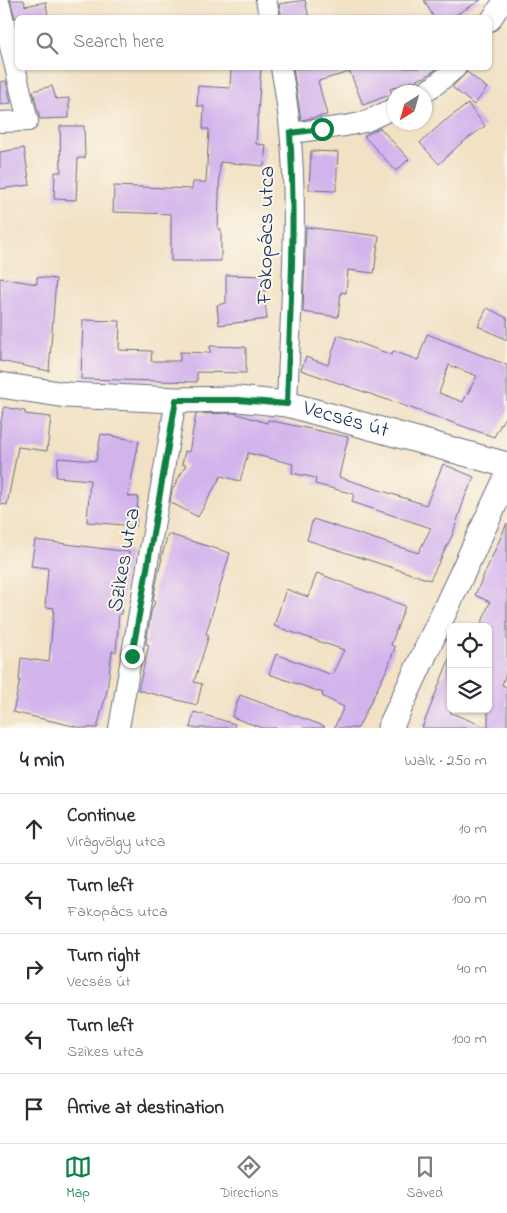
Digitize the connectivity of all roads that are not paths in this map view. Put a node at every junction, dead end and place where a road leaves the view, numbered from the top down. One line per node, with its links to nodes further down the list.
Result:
1 (266, 0): 4 (street)
2 (504, 0): 5 (street)
3 (0, 5): 6 (street)
4 (269, 15)
5 (492, 18)
6 (15, 67)
7 (16, 70): 12 (street)
8 (281, 70): 13 (street, Fakopács utca)
9 (454, 70): 10 (street)
10 (432, 87)
11 (387, 111): 13 (street)
12 (0, 122)
13 (290, 133): 16 (street, Fakopács utca)
14 (0, 385): 15 (street, Vecsés út)
15 (176, 400): 16 (street, Vecsés út); 19 (street, Szikes utca)
16 (287, 404): 17 (street, Vecsés út)
17 (507, 465)
18 (507, 476): 20 (street)
19 (119, 728)
20 (390, 728)

